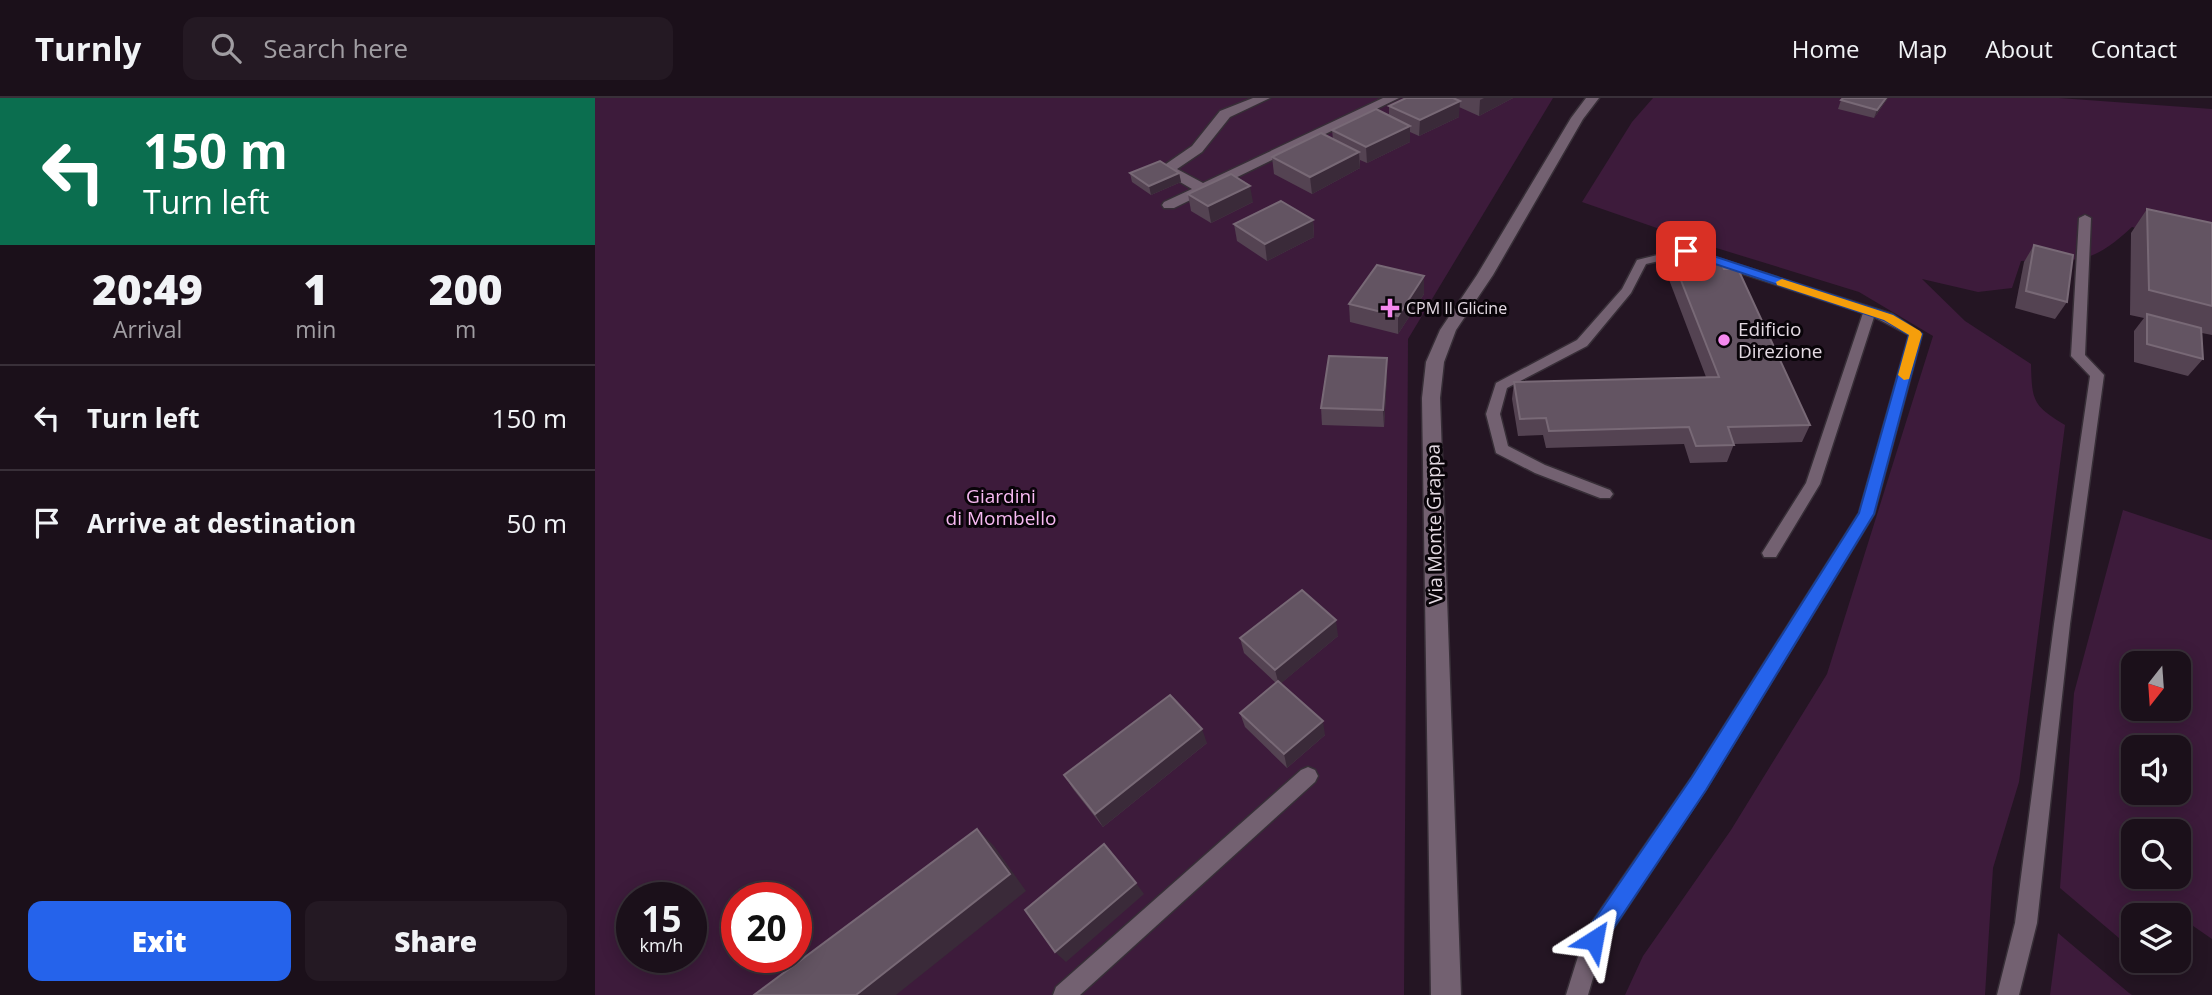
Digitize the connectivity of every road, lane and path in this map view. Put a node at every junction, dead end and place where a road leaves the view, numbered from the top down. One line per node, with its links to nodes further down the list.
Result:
1 (1263, 98): 4 (street)
2 (1393, 98): 4 (street)
3 (1593, 98): 12 (street, Via Monte Grappa)
4 (1202, 190): 5 (street)
5 (1169, 205)
6 (2085, 218): 14 (lane)
7 (1870, 312): 8 (lane); 9 (lane); 13 (lane)
8 (1605, 494)
9 (1770, 553)
10 (1308, 776): 11 (lane)
11 (1064, 995)
12 (1446, 995)
13 (1577, 995)
14 (2008, 995)

